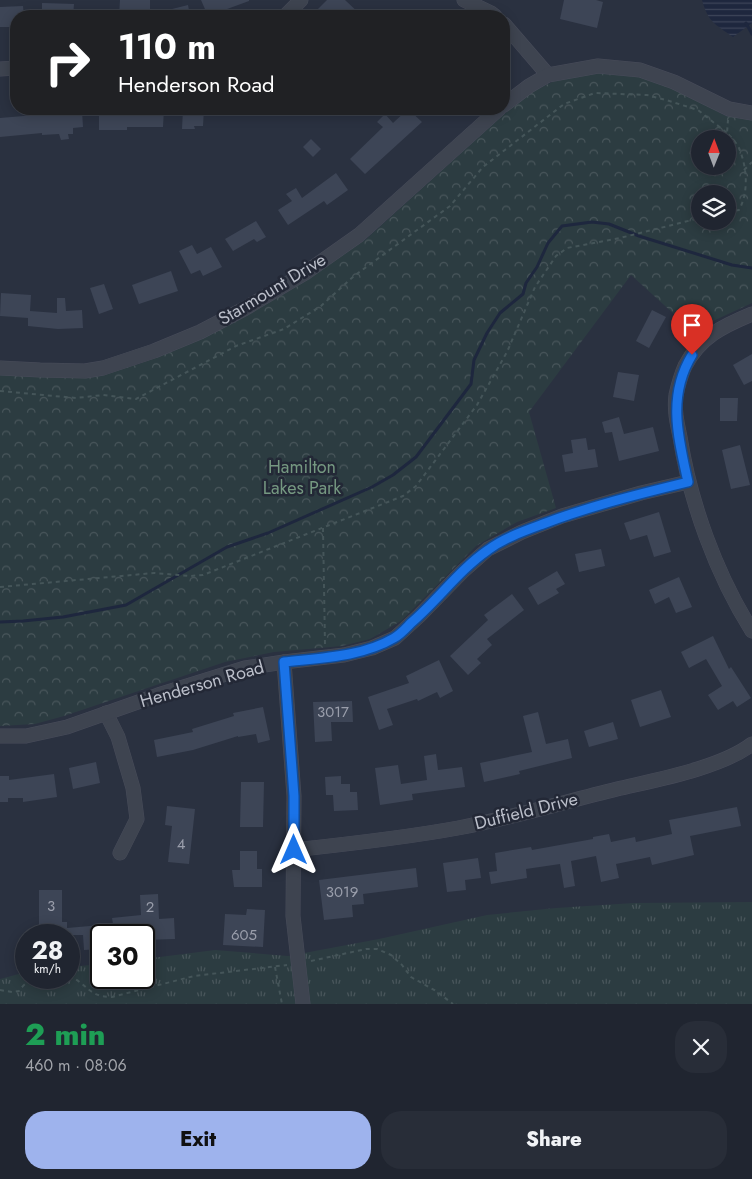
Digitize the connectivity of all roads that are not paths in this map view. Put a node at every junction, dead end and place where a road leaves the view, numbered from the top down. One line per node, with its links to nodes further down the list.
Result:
1 (301, 0): 3 (street)
2 (464, 0): 4 (street)
3 (291, 10)
4 (485, 10)
5 (510, 31): 6 (street)
6 (548, 75): 7 (street); 8 (street)
7 (510, 100)
8 (752, 113)
9 (492, 115): 11 (street, Starmount Drive)
10 (752, 314): 12 (street)
11 (0, 368)
12 (688, 482): 13 (street); 14 (street, Henderson Road)
13 (752, 631)
14 (284, 662): 15 (street, Henderson Road); 18 (street)
15 (106, 713): 16 (street, Henderson Road); 19 (street)
16 (0, 736)
17 (752, 744): 18 (street, Duffield Drive)
18 (294, 850): 20 (street)
19 (120, 853)
20 (304, 1004)

